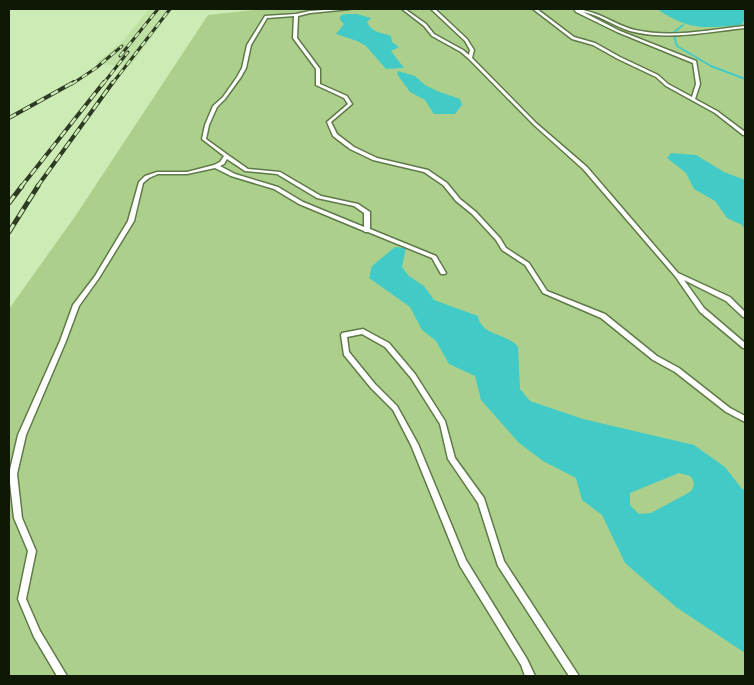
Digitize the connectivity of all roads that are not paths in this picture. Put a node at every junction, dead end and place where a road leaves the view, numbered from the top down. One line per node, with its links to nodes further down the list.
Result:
1 (348, 9): 6 (lane)
2 (403, 9): 8 (lane)
3 (432, 9): 8 (lane)
4 (534, 9): 9 (lane)
5 (576, 10): 7 (lane); 9 (lane)
6 (297, 15): 11 (lane); 18 (lane)
7 (745, 27)
8 (470, 58): 15 (lane)
9 (693, 99): 10 (lane)
10 (745, 134)
11 (226, 156): 12 (lane); 13 (lane)
12 (216, 166): 13 (lane); 19 (lane)
13 (367, 231): 14 (lane)
14 (442, 273)
15 (676, 274): 16 (lane); 17 (lane)
16 (745, 315)
17 (745, 346)
18 (745, 419)
19 (62, 676)
20 (530, 676): 21 (lane)
21 (574, 676)

